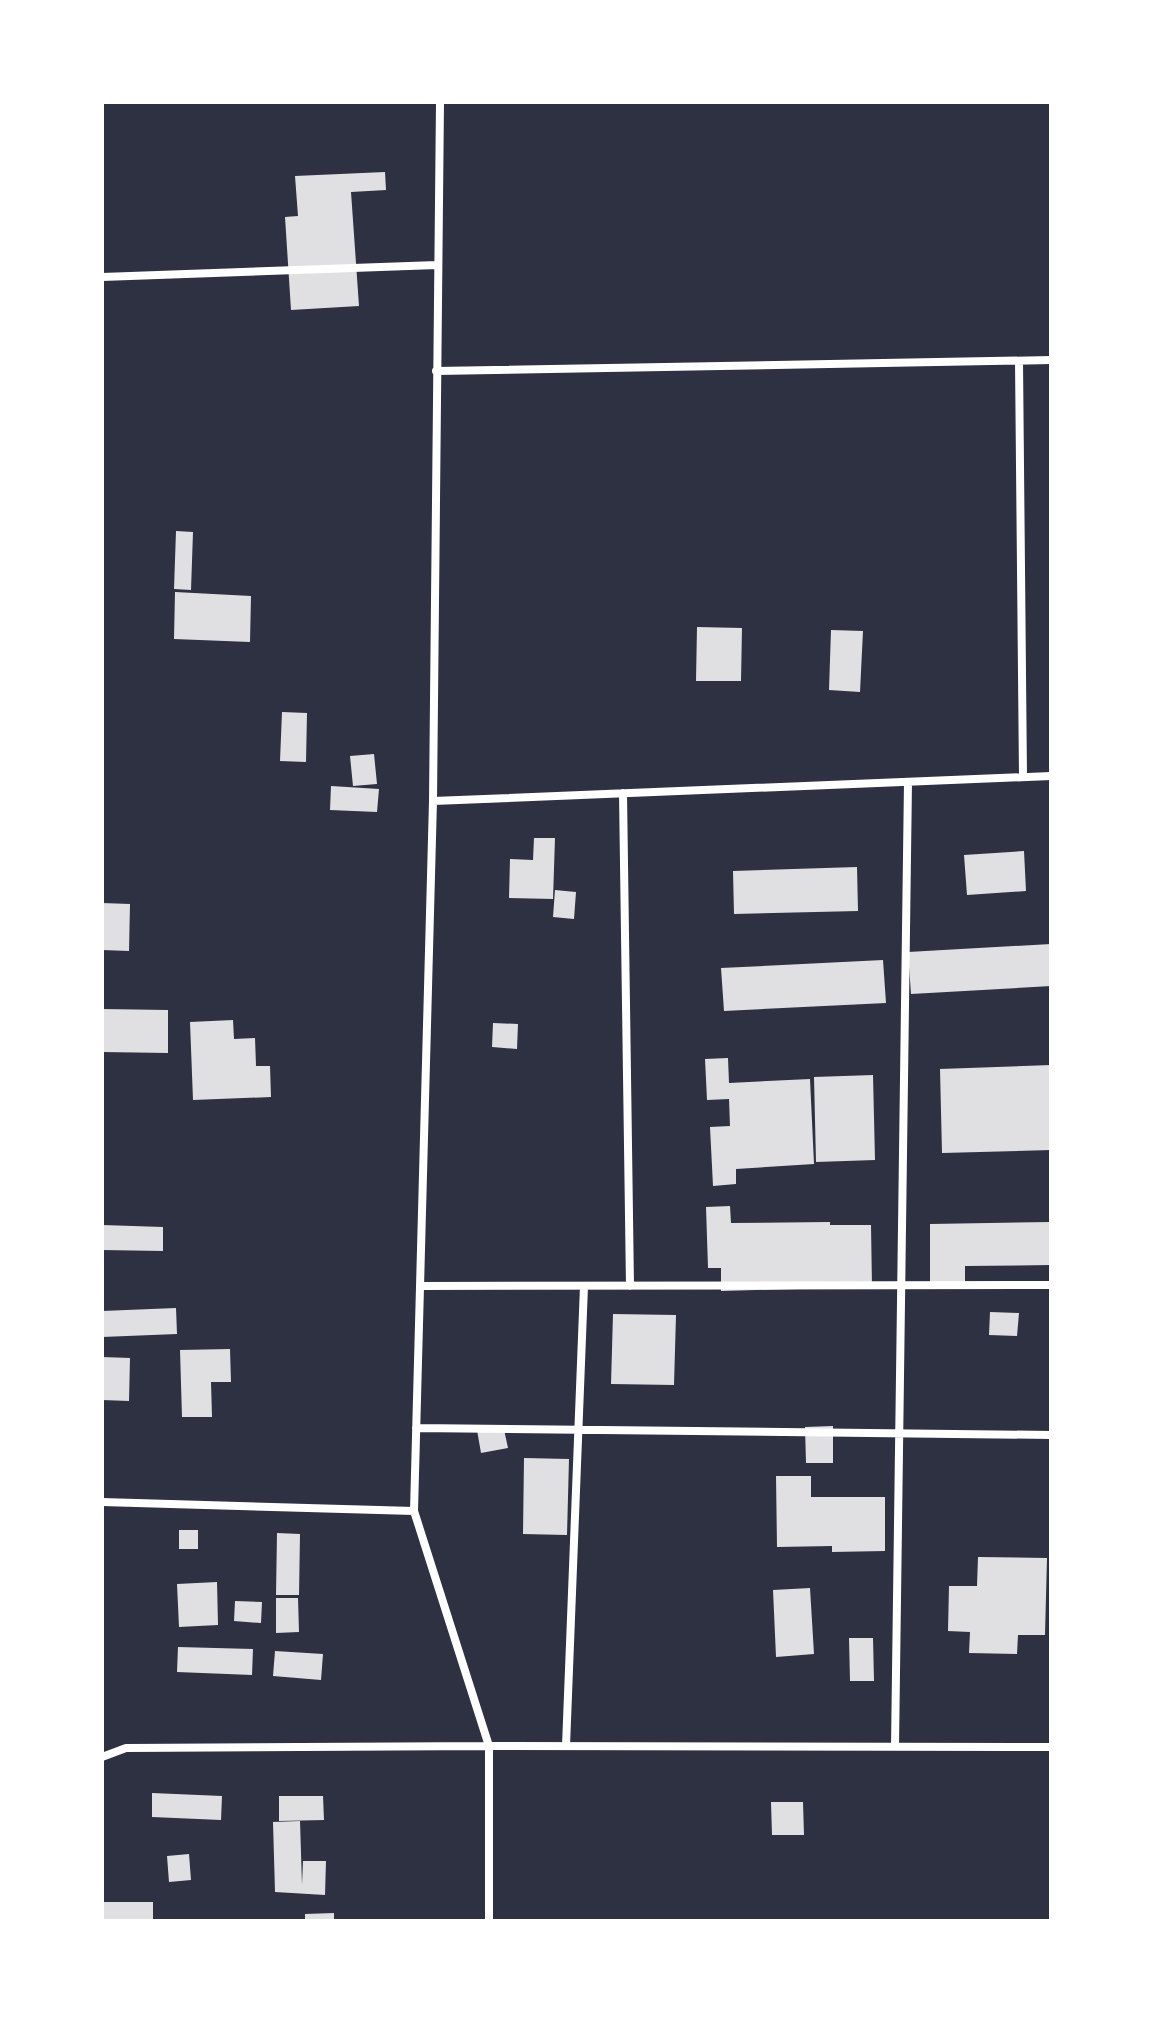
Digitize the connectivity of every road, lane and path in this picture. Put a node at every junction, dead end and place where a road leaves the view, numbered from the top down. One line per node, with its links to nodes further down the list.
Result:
1 (440, 102): 2 (street)
2 (437, 265): 3 (street); 6 (street)
3 (102, 277)
4 (1051, 360): 5 (street)
5 (1019, 361): 6 (street); 8 (street)
6 (436, 371): 11 (street)
7 (1051, 776): 8 (street)
8 (1023, 777): 9 (street)
9 (908, 782): 10 (street); 12 (street)
10 (623, 793): 11 (street); 16 (street)
11 (433, 801): 14 (street)
12 (901, 1285): 13 (street); 16 (street); 19 (street)
13 (1051, 1285)
14 (420, 1286): 15 (street); 17 (street)
15 (584, 1286): 16 (street); 18 (street)
16 (630, 1286)
17 (416, 1428): 18 (street); 22 (street)
18 (578, 1430): 19 (street); 24 (street)
19 (899, 1434): 20 (street); 25 (street)
20 (1051, 1435)
21 (102, 1502): 22 (street)
22 (414, 1511): 23 (street)
23 (489, 1746): 24 (street); 27 (street); 28 (street)
24 (566, 1746): 25 (street)
25 (895, 1747): 26 (street)
26 (1051, 1747)
27 (102, 1757)
28 (489, 1921)

